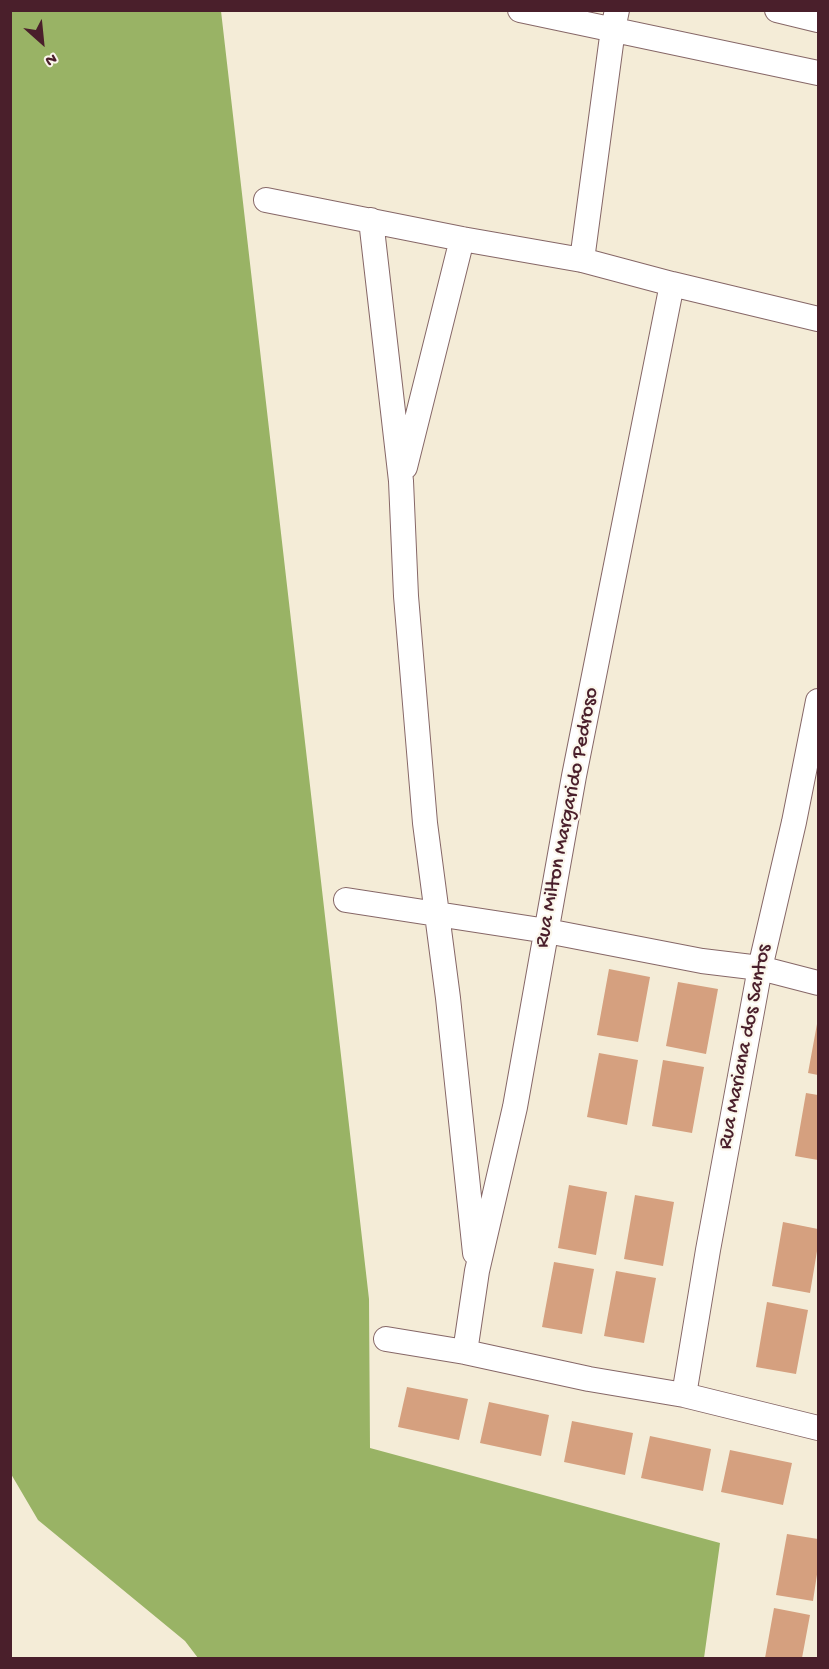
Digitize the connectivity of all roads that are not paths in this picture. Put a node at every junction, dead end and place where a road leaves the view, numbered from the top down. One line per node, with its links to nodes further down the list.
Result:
1 (520, 10): 3 (street)
2 (777, 10): 4 (street)
3 (615, 20): 5 (street); 9 (street)
4 (819, 20)
5 (819, 74)
6 (266, 200): 7 (street)
7 (371, 220): 8 (street); 12 (street)
8 (462, 239): 9 (street); 12 (street)
9 (582, 260): 10 (street)
10 (672, 284): 11 (street); 16 (street, Rua Milton Margarido Pedroso)
11 (819, 319)
12 (401, 481): 15 (street)
13 (819, 701): 17 (street, Rua Mariana dos Santos)
14 (346, 900): 15 (street)
15 (436, 915): 16 (street); 19 (street)
16 (547, 931): 17 (street); 19 (street, Rua Milton Margarido Pedroso)
17 (760, 968): 18 (street); 22 (street, Rua Mariana dos Santos)
18 (819, 982)
19 (477, 1271): 21 (street, Rua Milton Margarido Pedroso)
20 (386, 1339): 21 (street)
21 (465, 1352): 22 (street)
22 (684, 1395): 23 (street)
23 (819, 1428)

